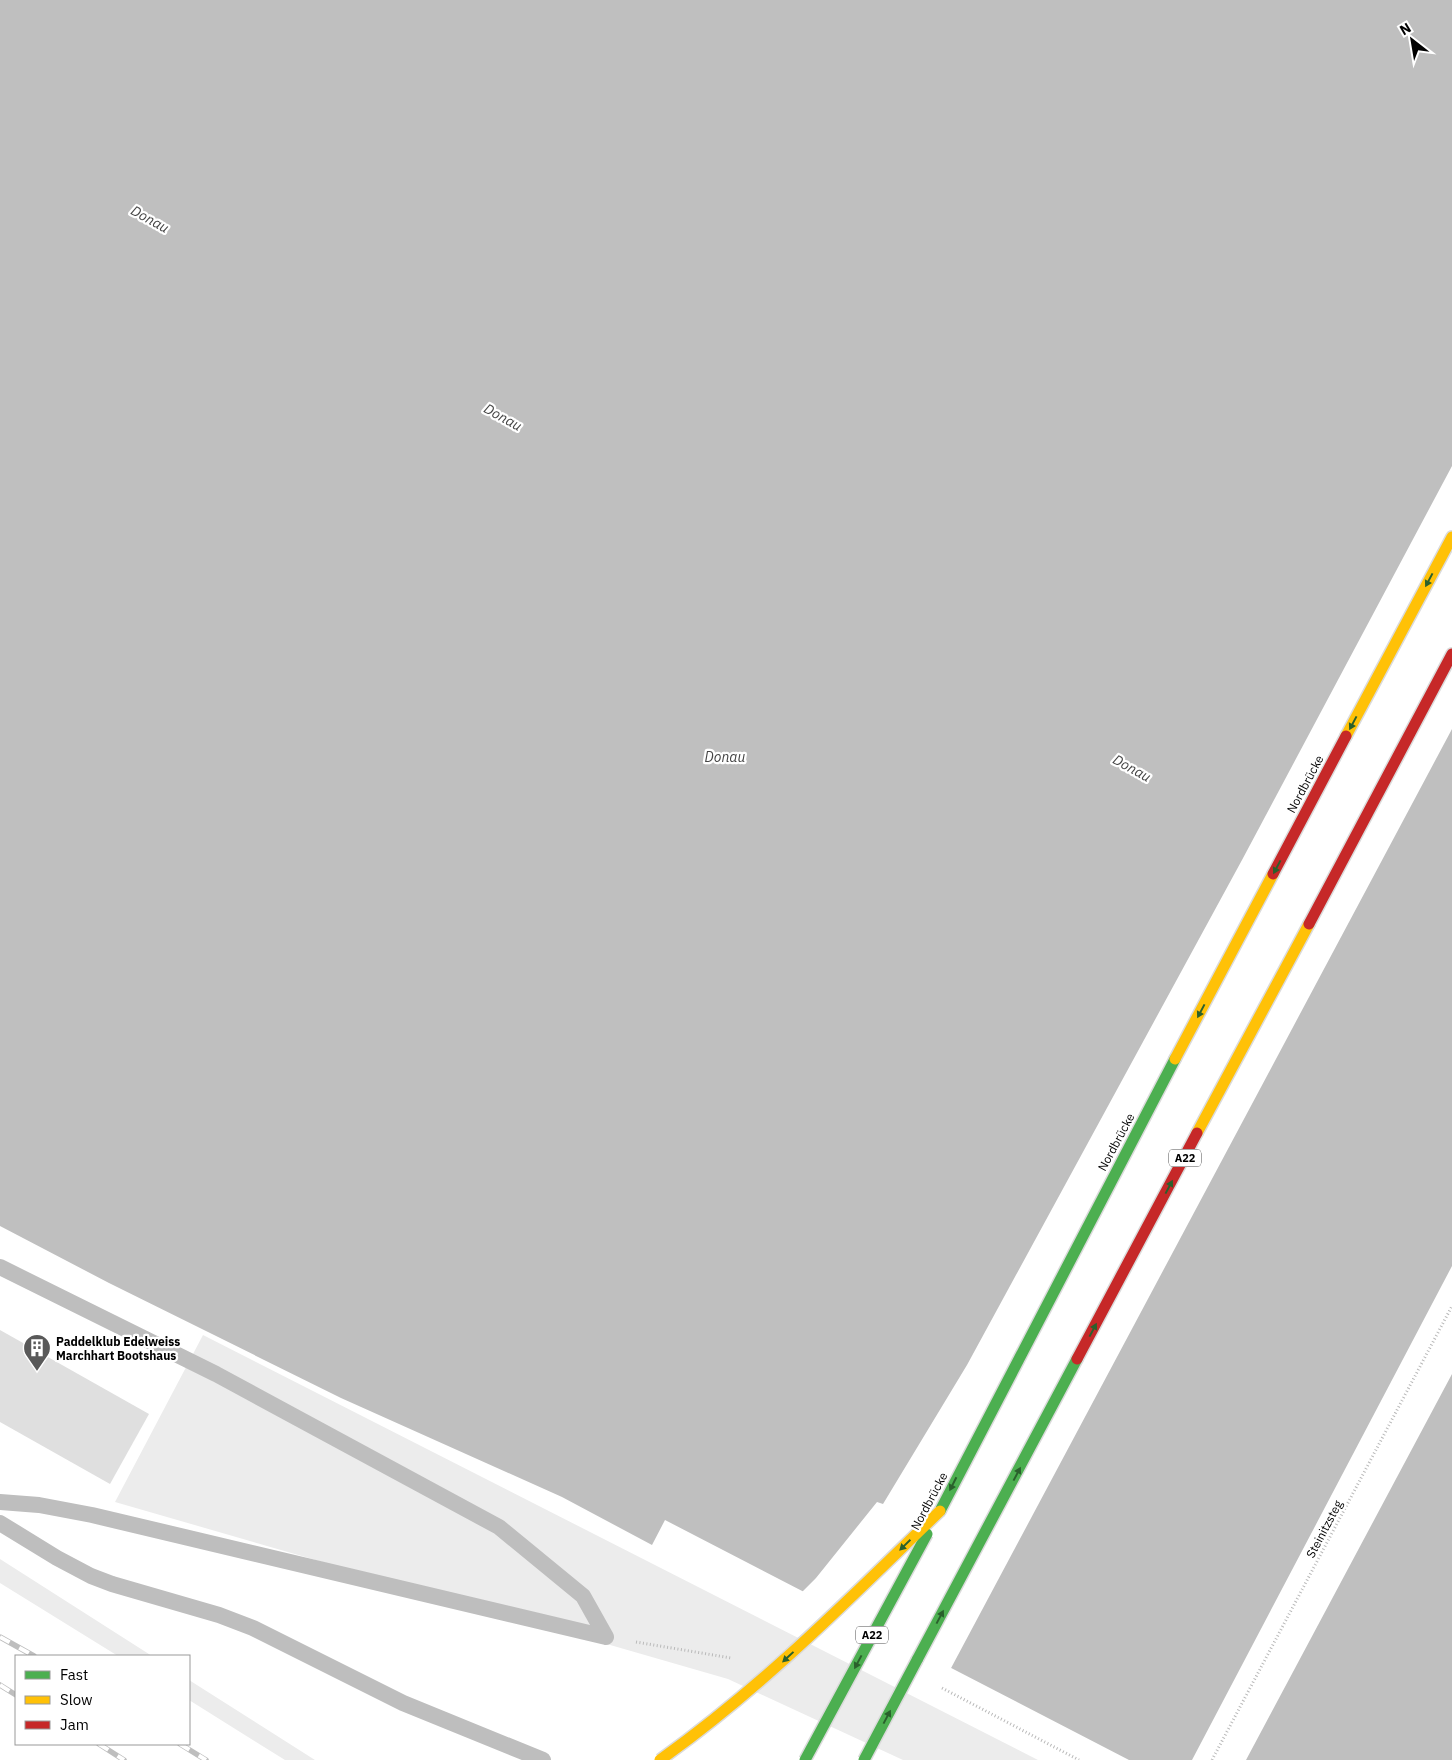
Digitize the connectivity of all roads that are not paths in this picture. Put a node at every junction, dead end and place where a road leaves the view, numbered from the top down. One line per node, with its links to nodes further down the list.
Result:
1 (1452, 537): 5 (highway, Nordbrücke / A22, one-way to 5)
2 (1452, 654): 10 (highway, A22, one-way to 2, bridge)
3 (0, 1266): 4 (lane)
4 (0, 1502)
5 (940, 1511): 8 (highway, one-way to 8, bridge); 9 (highway, Nordbrücke / A22, one-way to 9, bridge)
6 (0, 1523): 7 (lane)
7 (542, 1760)
8 (660, 1760)
9 (805, 1760)
10 (864, 1760)

